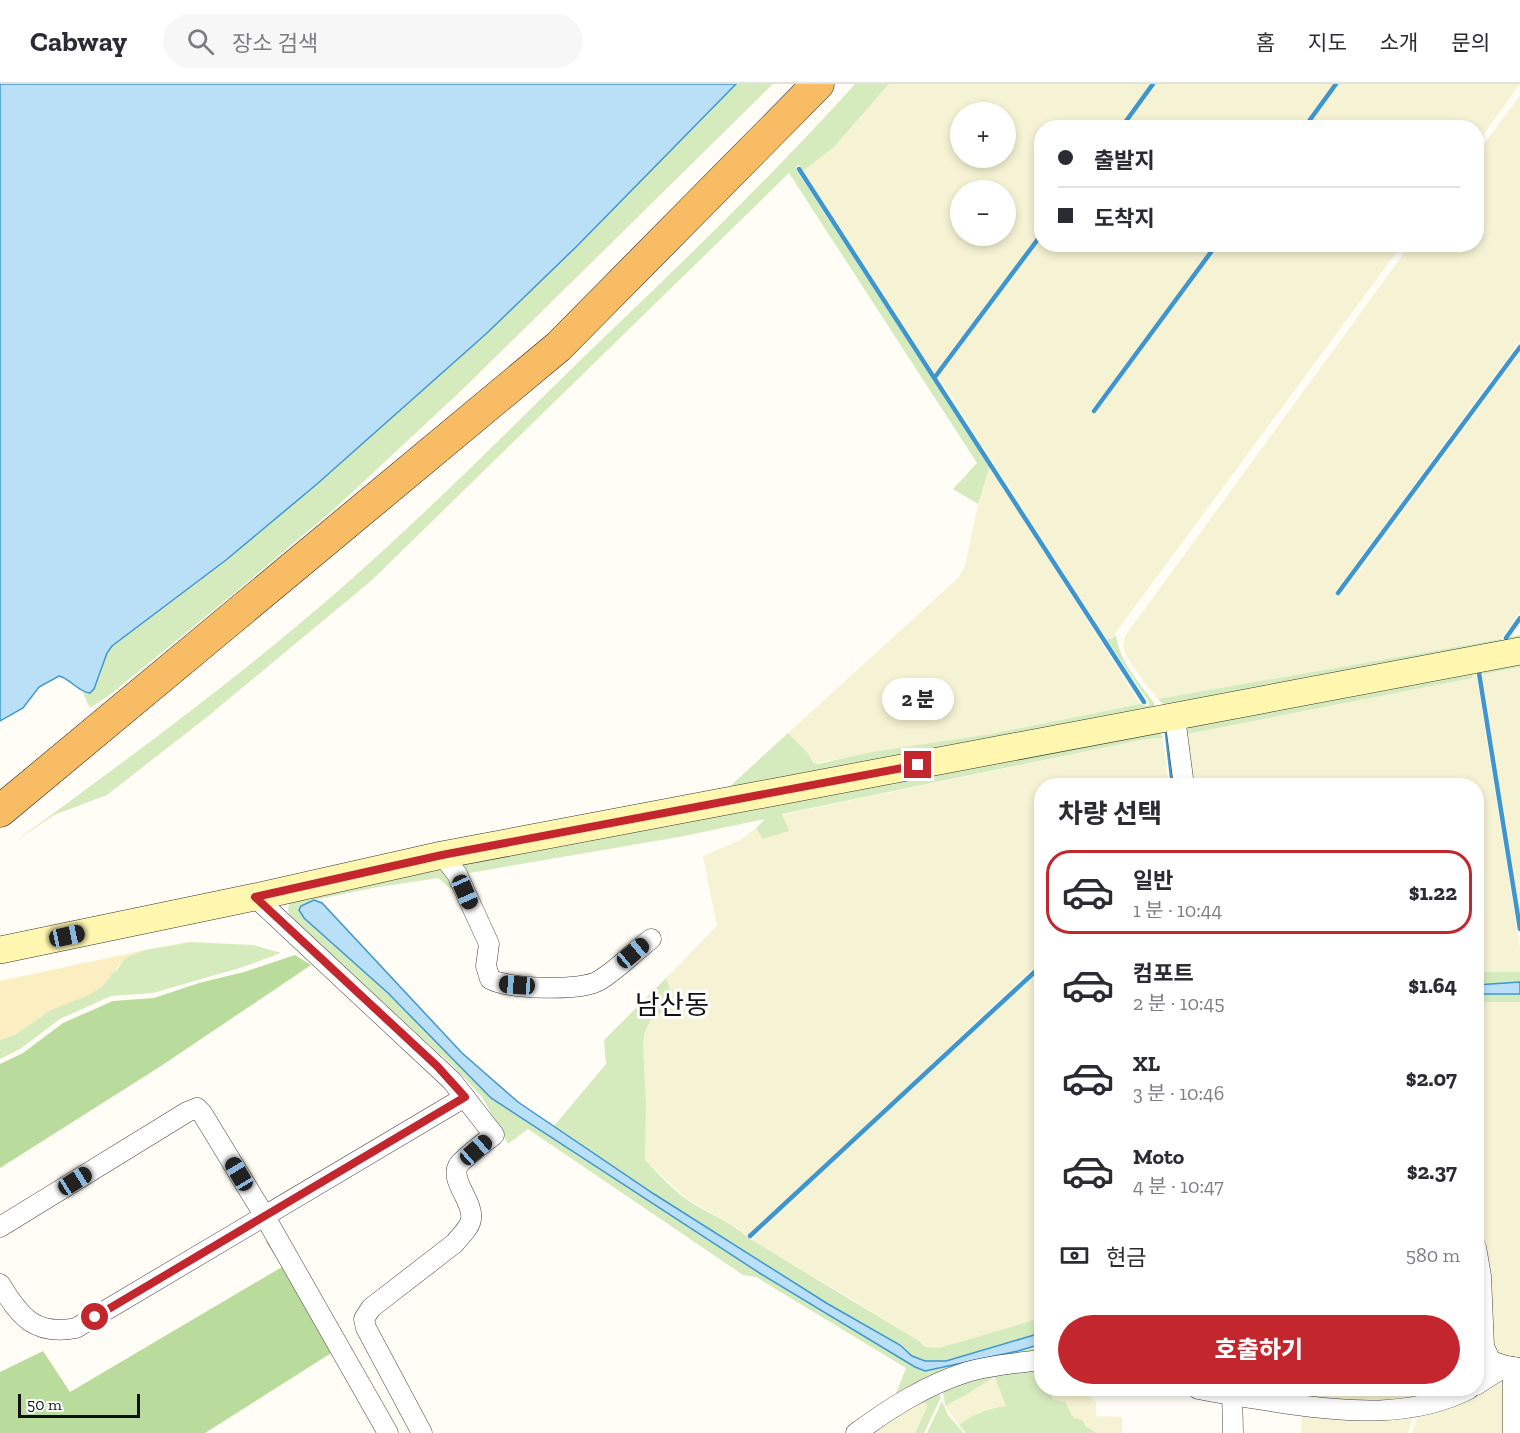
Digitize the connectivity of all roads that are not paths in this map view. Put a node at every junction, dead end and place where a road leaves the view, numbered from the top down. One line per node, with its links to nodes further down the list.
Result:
1 (818, 84): 5 (highway)
2 (1520, 651): 3 (main road)
3 (1176, 717): 4 (street); 6 (main road)
4 (1183, 778)
5 (0, 811)
6 (442, 855): 7 (main road); 8 (street)
7 (255, 897): 9 (main road); 10 (street)
8 (651, 939)
9 (0, 950)
10 (465, 1097): 11 (street); 22 (street)
11 (264, 1215): 12 (street); 13 (street); 21 (street)
12 (0, 1227)
13 (0, 1284)
14 (1484, 1347): 16 (street)
15 (1034, 1361): 23 (street)
16 (1513, 1367): 17 (street); 25 (street)
17 (1484, 1381)
18 (1232, 1396): 24 (street)
19 (1252, 1396): 20 (street)
20 (1453, 1396)
21 (388, 1433)
22 (422, 1433)
23 (856, 1433)
24 (1233, 1433)
25 (1513, 1433)

